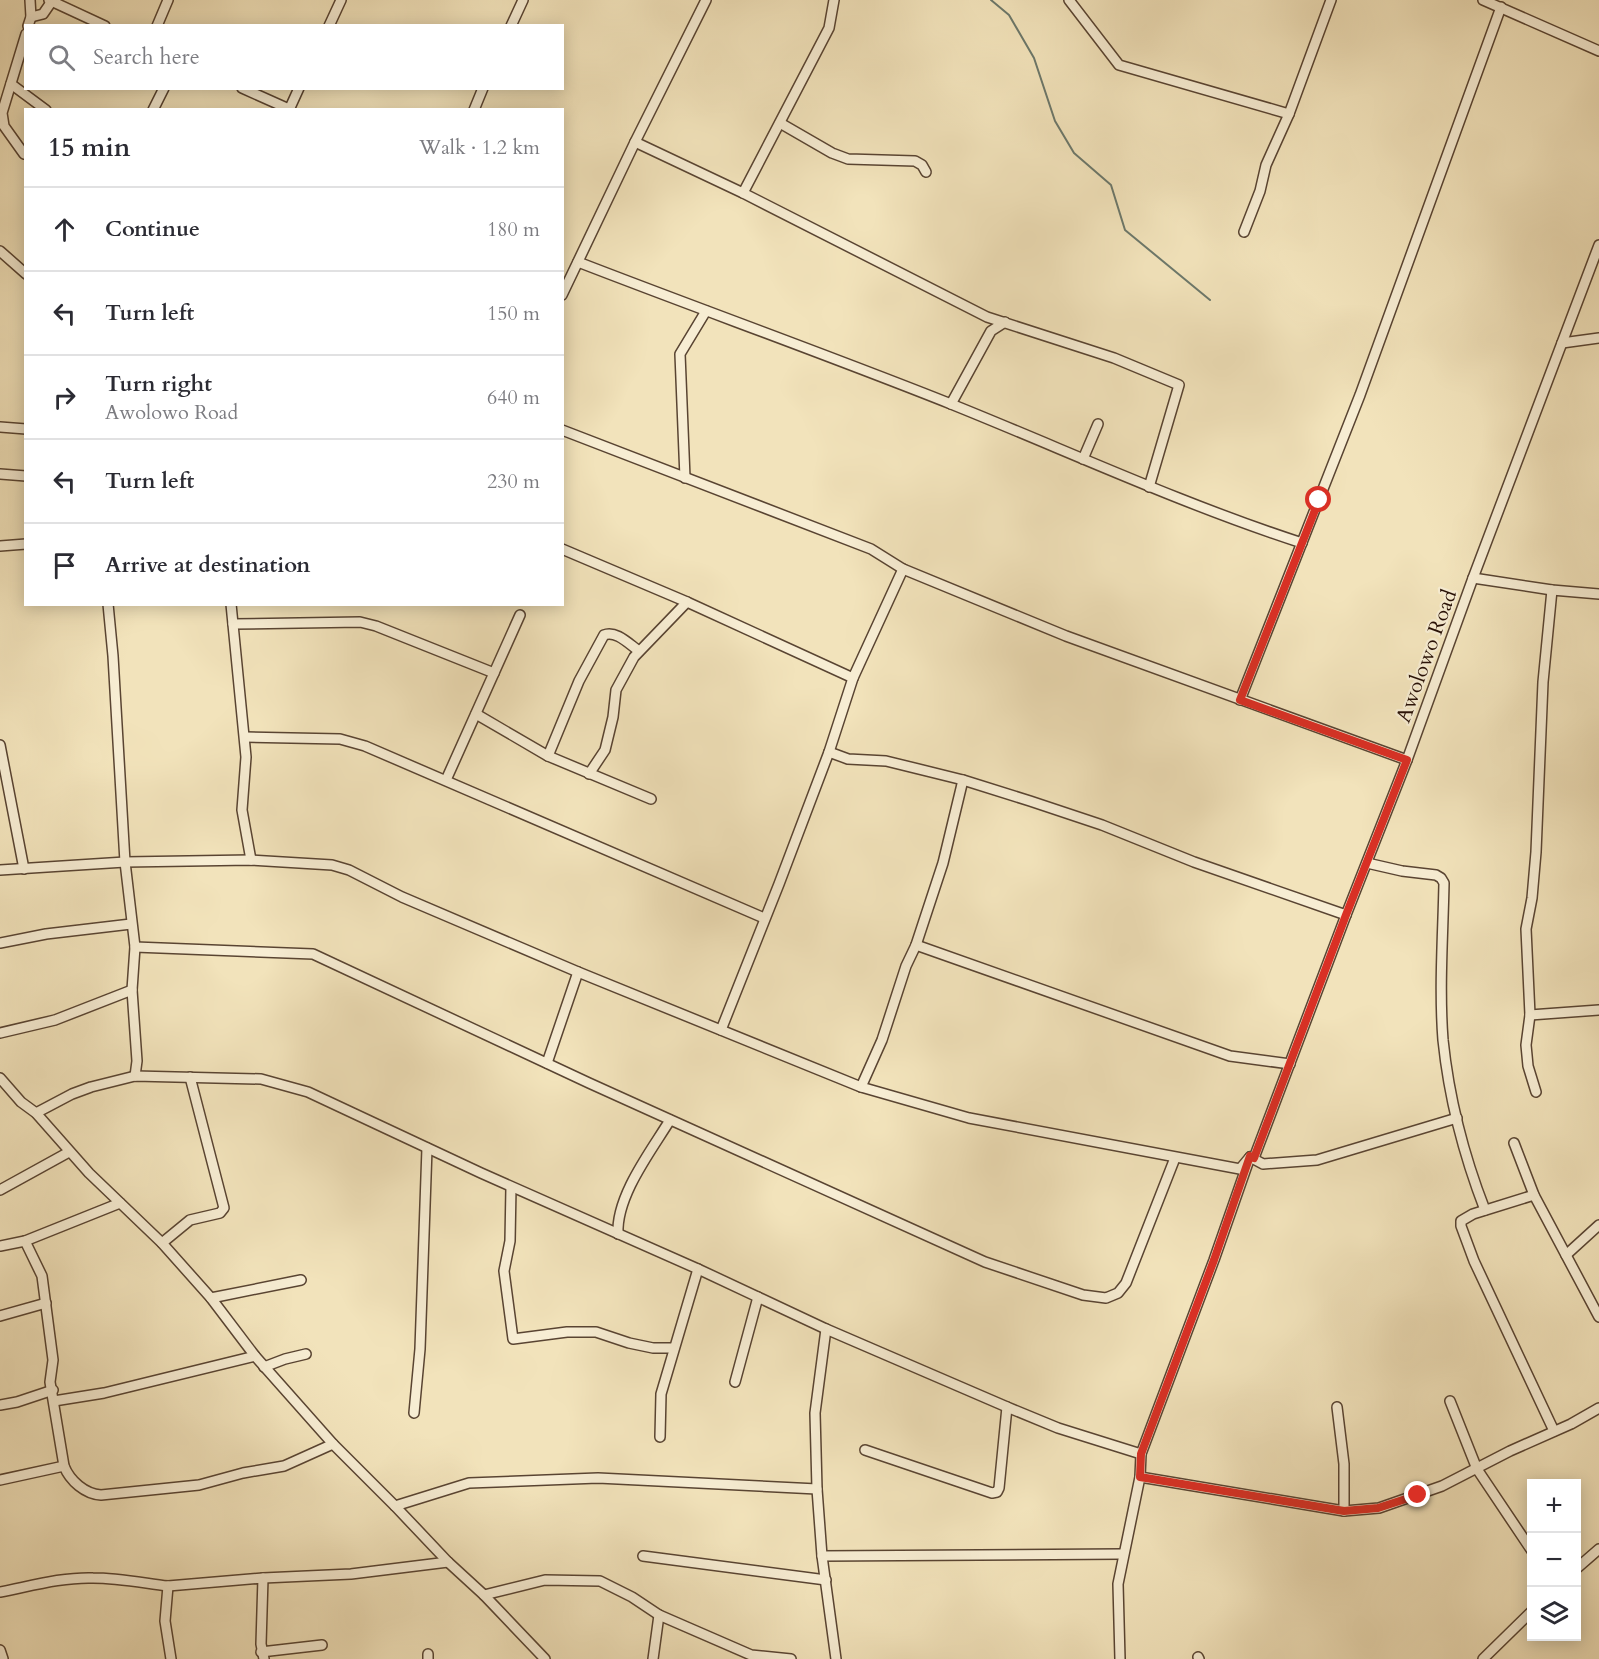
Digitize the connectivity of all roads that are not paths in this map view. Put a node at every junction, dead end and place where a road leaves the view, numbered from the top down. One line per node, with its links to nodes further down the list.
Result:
1 (30, 0): 12 (street)
2 (168, 0): 14 (street)
3 (341, 0): 15 (street)
4 (523, 0): 16 (street)
5 (706, 0): 31 (street)
6 (834, 0): 30 (street)
7 (1069, 0): 29 (street)
8 (1331, 0): 29 (street)
9 (1483, 0): 11 (street)
10 (50, 1): 12 (street); 13 (street)
11 (1501, 7): 18 (street); 57 (street)
12 (29, 21)
13 (101, 24)
14 (158, 24)
15 (331, 24)
16 (512, 24)
17 (24, 41): 19 (street)
18 (1599, 51)
19 (11, 84): 24 (street); 32 (street)
20 (163, 90): 25 (street)
21 (246, 90): 26 (street)
22 (298, 90): 27 (street)
23 (482, 90): 28 (street)
24 (43, 108)
25 (154, 108)
26 (287, 108)
27 (289, 108)
28 (475, 108)
29 (1289, 114): 35 (street)
30 (780, 123): 33 (street); 34 (street)
31 (635, 142): 34 (street); 38 (street)
32 (24, 154)
33 (926, 172)
34 (743, 193): 42 (street)
35 (1244, 232)
36 (1599, 245): 46 (street, Awolowo Road)
37 (0, 250): 39 (street)
38 (578, 262): 40 (street); 41 (street)
39 (24, 272)
40 (564, 291)
41 (706, 311): 47 (street); 55 (street)
42 (987, 316): 43 (street); 44 (street)
43 (1005, 322): 44 (street); 56 (street)
44 (991, 332): 47 (street)
45 (1599, 338): 46 (street)
46 (1562, 343): 62 (street, Awolowo Road)
47 (951, 404): 52 (street)
48 (1098, 424): 52 (street)
49 (0, 427): 50 (street)
50 (24, 429)
51 (564, 431): 55 (street)
52 (1083, 459): 56 (street)
53 (0, 474): 54 (street)
54 (24, 476)
55 (685, 478): 61 (street)
56 (1149, 487): 57 (street)
57 (1302, 543): 73 (street)
58 (24, 544): 59 (street)
59 (0, 546)
60 (564, 550): 65 (street)
61 (903, 569): 72 (street); 73 (street)
62 (1473, 578): 63 (street); 79 (street, Awolowo Road)
63 (1552, 590): 64 (street); 98 (street)
64 (1599, 594)
65 (687, 602): 70 (street); 72 (street)
66 (108, 606): 85 (street)
67 (231, 606): 69 (street)
68 (520, 615): 71 (street)
69 (233, 624): 71 (street); 75 (street)
70 (639, 651): 78 (street); 80 (street)
71 (494, 673): 74 (street)
72 (853, 678): 77 (street)
73 (1240, 700): 79 (street)
74 (476, 714): 78 (street); 81 (street)
75 (245, 737): 81 (street); 84 (street)
76 (0, 746): 87 (street)
77 (829, 752): 82 (street); 90 (street)
78 (548, 756): 80 (street)
79 (1407, 760): 86 (street, Awolowo Road)
80 (588, 774): 83 (street)
81 (446, 780): 90 (street)
82 (963, 780): 89 (street); 93 (street)
83 (651, 799)
84 (251, 860): 85 (street); 95 (street)
85 (125, 862): 87 (street); 91 (street)
86 (1367, 863): 89 (street, Awolowo Road); 109 (street)
87 (24, 869): 88 (street)
88 (0, 870)
89 (1346, 915): 102 (street, Awolowo Road)
90 (764, 918): 99 (street)
91 (131, 924): 92 (street); 94 (street)
92 (0, 943)
93 (916, 945): 102 (street); 106 (street)
94 (135, 947): 96 (street); 101 (street)
95 (578, 972): 99 (street); 101 (street)
96 (132, 990): 100 (street); 103 (street)
97 (1599, 1010): 98 (street)
98 (1530, 1015): 107 (street)
99 (721, 1030): 106 (street)
100 (0, 1033)
101 (547, 1063): 110 (street)
102 (1290, 1064): 114 (street, Awolowo Road)
103 (135, 1076): 104 (street); 108 (street)
104 (190, 1077): 112 (street); 126 (street)
105 (0, 1078): 108 (street)
106 (861, 1087): 115 (street)
107 (1536, 1092)
108 (36, 1113): 113 (street)
109 (1457, 1118): 114 (street); 120 (street)
110 (670, 1120): 115 (street); 121 (street)
111 (1514, 1143): 118 (street)
112 (427, 1148): 116 (street); 149 (street)
113 (69, 1152): 117 (street); 119 (street)
114 (1250, 1156): 115 (street); 154 (street, Awolowo Road)
115 (1175, 1158)
116 (511, 1187): 122 (street); 137 (street)
117 (0, 1190)
118 (1534, 1196): 120 (street); 128 (street)
119 (120, 1203): 125 (street); 126 (street)
120 (1485, 1210): 150 (street)
121 (617, 1222): 122 (street); 124 (street)
122 (597, 1225): 124 (street)
123 (1599, 1225): 128 (street)
124 (618, 1234): 129 (street)
125 (25, 1241): 127 (street); 133 (street)
126 (162, 1243): 132 (street)
127 (0, 1246)
128 (1566, 1255): 134 (street)
129 (698, 1269): 131 (street); 137 (street)
130 (301, 1280): 132 (street)
131 (758, 1297): 136 (street); 141 (street)
132 (211, 1298): 139 (street)
133 (46, 1304): 135 (street); 142 (street)
134 (1598, 1312)
135 (0, 1316)
136 (826, 1329): 146 (street); 159 (street)
137 (674, 1348): 151 (street)
138 (306, 1354): 140 (street)
139 (255, 1356): 140 (street); 143 (street)
140 (264, 1366): 152 (street)
141 (735, 1382)
142 (53, 1390): 143 (street); 145 (street)
143 (54, 1401): 155 (street)
144 (1450, 1401): 156 (street)
145 (0, 1405)
146 (1006, 1407): 153 (street); 154 (street)
147 (1337, 1407): 161 (street)
148 (1599, 1408): 150 (street)
149 (414, 1413)
150 (1554, 1431): 156 (street)
151 (660, 1437)
152 (333, 1444): 155 (street); 160 (street)
153 (865, 1450)
154 (1141, 1454): 157 (street, Awolowo Road)
155 (64, 1466): 158 (street)
156 (1477, 1469): 161 (street); 162 (street)
157 (1140, 1477): 161 (street); 164 (street, Awolowo Road)
158 (0, 1480)
159 (817, 1489): 160 (street); 166 (street)
160 (395, 1506): 167 (street)
161 (1344, 1511)
162 (1527, 1544)
163 (1599, 1549): 168 (street)
164 (1123, 1554): 166 (street); 185 (street, Awolowo Road)
165 (643, 1556): 170 (street)
166 (822, 1556): 170 (street)
167 (448, 1562): 169 (street); 173 (street)
168 (1581, 1565)
169 (262, 1578): 171 (street); 178 (street)
170 (826, 1580): 184 (street)
171 (168, 1586): 172 (street); 180 (street)
172 (0, 1592)
173 (484, 1595): 174 (street); 181 (street)
174 (659, 1615): 182 (street); 183 (street)
175 (1527, 1616): 186 (street)
176 (322, 1645): 178 (street)
177 (0, 1650): 179 (street)
178 (263, 1655)
179 (3, 1659)
180 (171, 1659)
181 (544, 1659)
182 (653, 1659)
183 (791, 1659)
184 (836, 1659)
185 (1120, 1659)
186 (1483, 1659)

